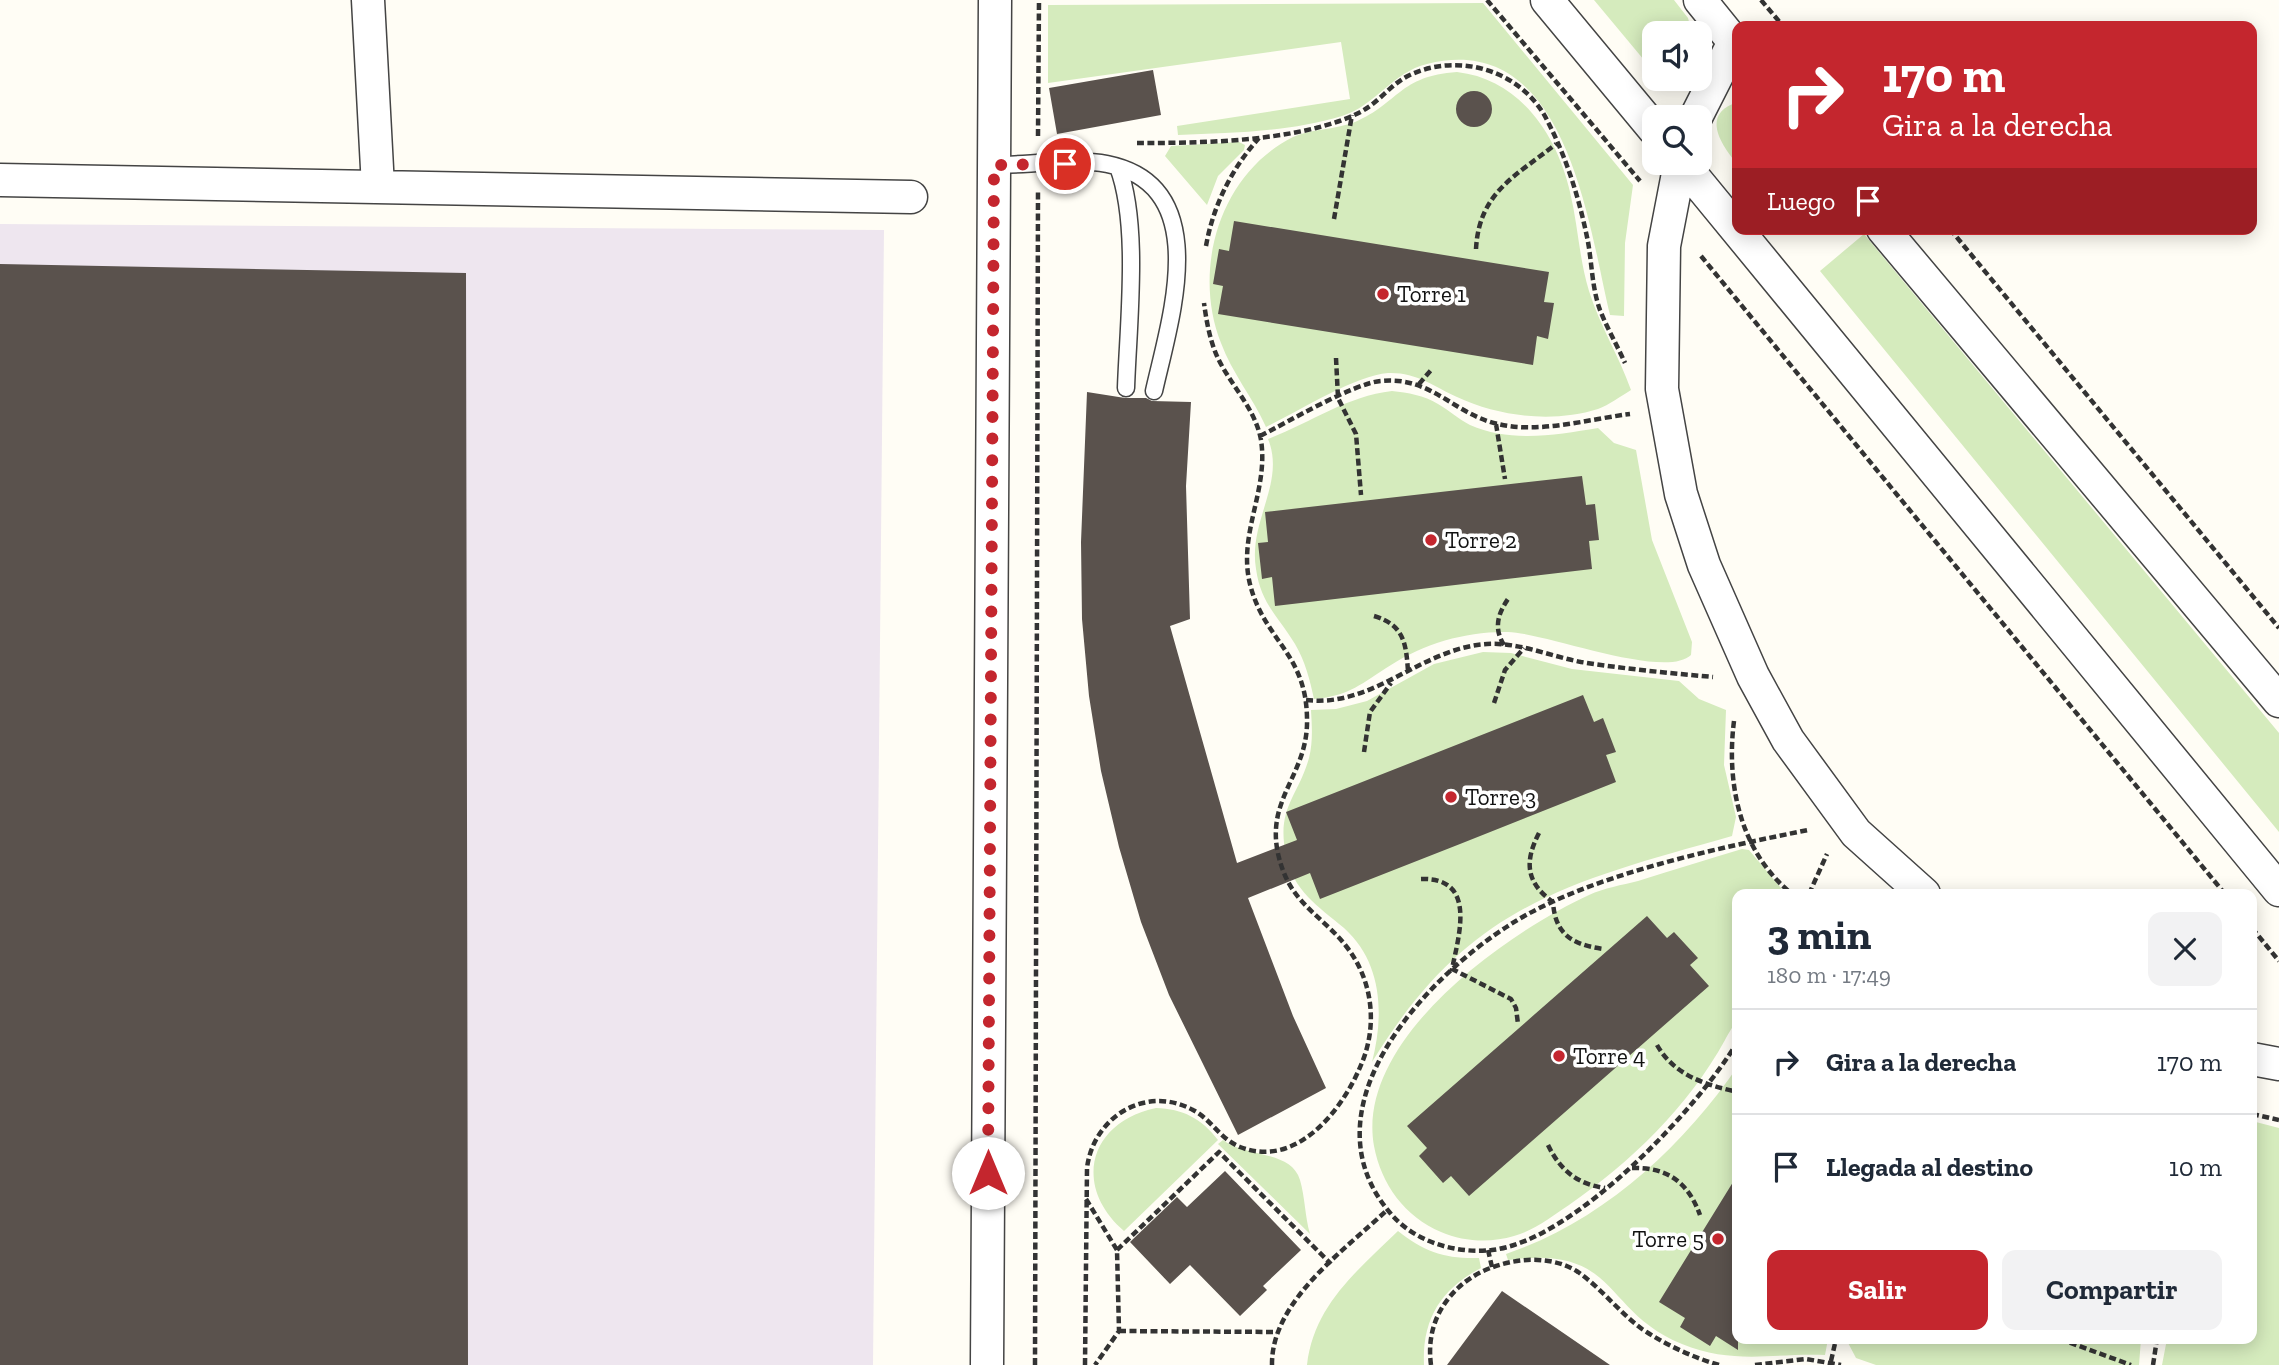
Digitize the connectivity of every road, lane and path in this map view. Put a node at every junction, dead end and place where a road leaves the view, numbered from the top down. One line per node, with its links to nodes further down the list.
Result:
1 (368, 0): 23 (street)
2 (995, 0): 18 (street)
3 (1039, 0): 17 (path)
4 (1487, 0): 25 (path)
5 (1547, 0): 13 (street)
6 (1700, 0): 9 (street)
7 (1761, 0): 8 (path)
8 (1779, 21)
9 (1732, 39)
10 (1732, 51): 11 (street)
11 (1703, 105)
12 (1352, 115): 14 (path); 16 (path); 26 (path)
13 (1642, 115)
14 (1259, 138): 15 (path); 32 (path)
15 (1133, 143)
16 (1556, 144): 31 (path); 35 (path)
17 (1038, 164): 18 (lane); 19 (lane); 100 (path)
18 (994, 165): 99 (street)
19 (1118, 167): 38 (lane); 39 (lane)
20 (1678, 175): 25 (street)
21 (1691, 175): 27 (street)
22 (0, 180): 23 (street)
23 (378, 187): 24 (street)
24 (911, 197)
25 (1668, 217): 66 (street); 67 (path)
26 (1334, 219)
27 (1732, 225)
28 (1740, 235): 68 (street)
29 (1888, 235): 55 (street)
30 (1955, 235): 48 (path)
31 (1476, 249)
32 (1205, 255)
33 (1203, 298): 43 (path)
34 (1336, 358): 40 (path)
35 (1627, 368)
36 (1432, 369): 37 (path)
37 (1419, 384): 40 (path); 42 (path)
38 (1126, 388)
39 (1154, 391)
40 (1338, 398): 43 (path); 45 (path)
41 (1643, 412): 42 (path)
42 (1496, 424): 44 (path)
43 (1260, 436): 54 (path)
44 (1505, 479)
45 (1361, 495)
46 (1508, 599): 49 (path)
47 (1374, 616): 51 (path)
48 (2279, 628)
49 (1504, 645): 50 (path); 51 (path)
50 (1524, 648): 52 (path); 56 (path)
51 (1408, 671): 53 (path)
52 (1713, 677)
53 (1393, 680): 54 (path); 58 (path)
54 (1306, 701): 86 (path)
55 (2279, 701)
56 (1494, 703)
57 (1734, 720): 61 (path)
58 (1364, 752)
59 (1809, 830): 61 (path)
60 (1539, 833): 69 (path)
61 (1750, 841): 64 (path); 69 (path)
62 (1828, 851): 65 (path)
63 (1421, 879): 73 (path)
64 (1788, 889)
65 (1811, 889)
66 (1918, 889)
67 (2220, 889)
68 (2279, 890)
69 (1553, 902): 71 (path); 73 (path)
70 (2257, 934): 72 (path)
71 (1604, 949)
72 (2279, 961)
73 (1452, 969): 74 (path); 87 (path)
74 (1518, 1024)
75 (1657, 1045): 79 (path)
76 (1732, 1049): 79 (path)
77 (2257, 1060): 78 (street)
78 (2279, 1064)
79 (1709, 1082): 80 (path); 84 (path)
80 (1732, 1091)
81 (2257, 1115): 82 (path)
82 (2279, 1120)
83 (1548, 1145): 85 (path)
84 (1631, 1168): 85 (path); 88 (path)
85 (1606, 1188): 90 (path)
86 (1086, 1198): 89 (path); 101 (path)
87 (1387, 1210): 90 (path); 91 (path)
88 (1700, 1215)
89 (1117, 1250): 91 (path); 93 (path)
90 (1488, 1250): 92 (path)
91 (1331, 1264): 94 (path)
92 (1492, 1267): 104 (path); 105 (path)
93 (1119, 1331): 94 (path); 102 (path)
94 (1277, 1332): 103 (path)
95 (1835, 1344): 98 (path)
96 (2074, 1344): 108 (path)
97 (2156, 1344): 109 (path)
98 (1831, 1361): 106 (path); 107 (path)
99 (987, 1365)
100 (1035, 1365)
101 (1086, 1365)
102 (1095, 1365)
103 (1272, 1365)
104 (1431, 1365)
105 (1719, 1365)
106 (1755, 1365)
107 (1842, 1365)
108 (2132, 1365)
109 (2153, 1365)

